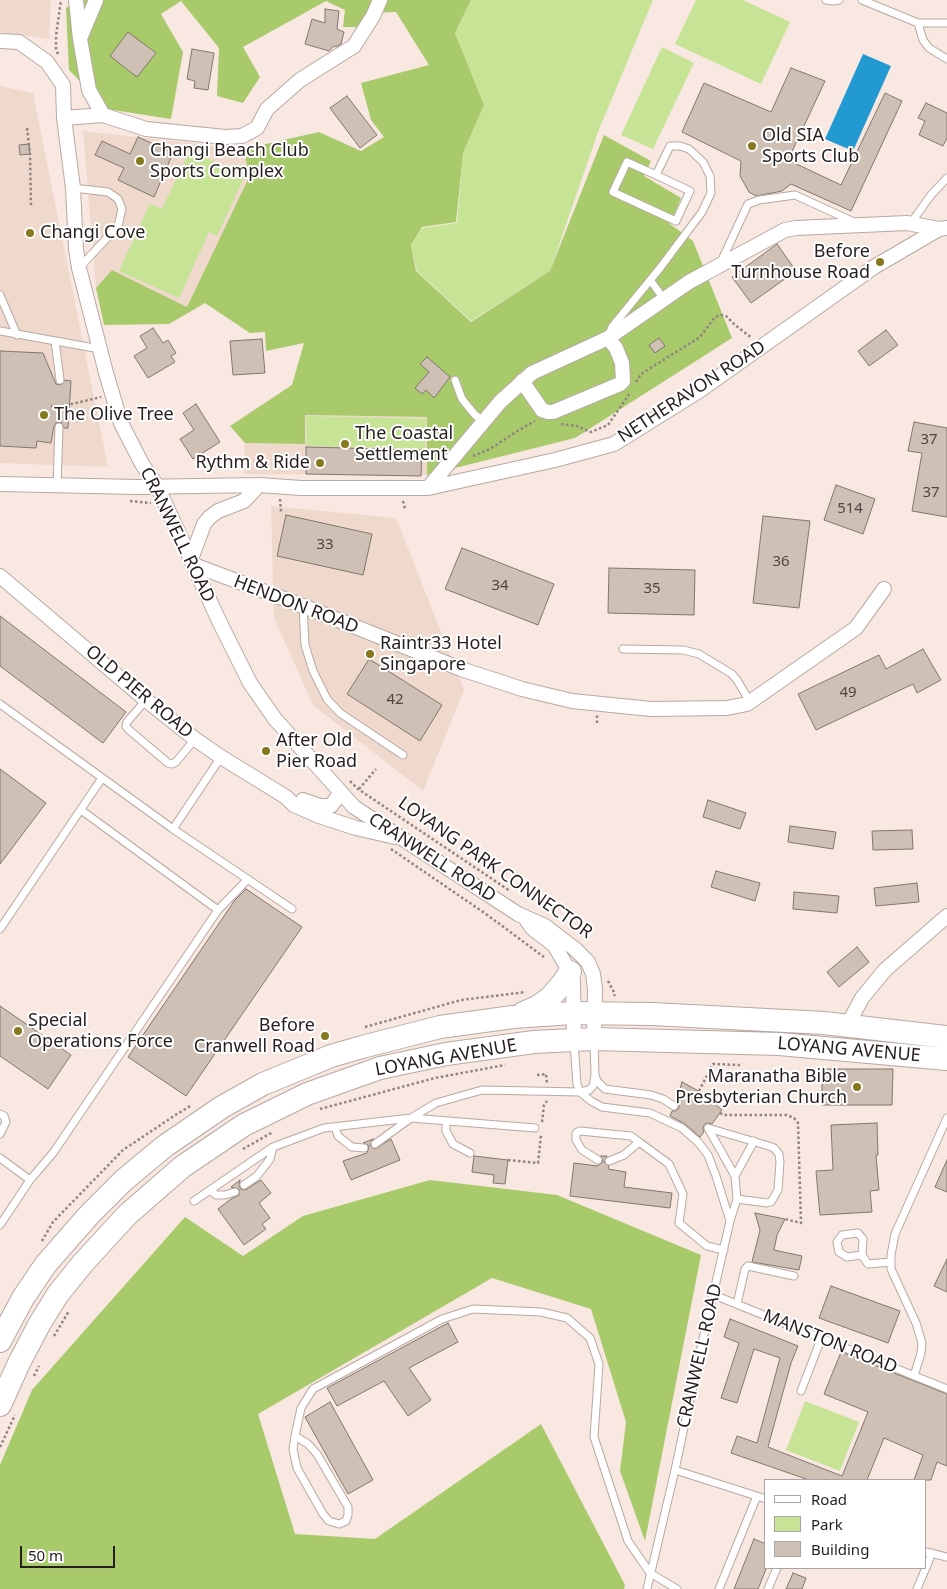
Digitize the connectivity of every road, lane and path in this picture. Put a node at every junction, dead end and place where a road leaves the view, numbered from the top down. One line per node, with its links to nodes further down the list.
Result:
1 (61, 0): 12 (path)
2 (76, 0): 10 (street)
3 (96, 0): 10 (street)
4 (380, 0): 14 (street)
5 (826, 0): 6 (lane)
6 (839, 0)
7 (862, 0): 8 (lane)
8 (918, 23): 9 (lane); 13 (lane)
9 (947, 23)
10 (80, 39): 14 (street)
11 (0, 41): 15 (street, CRANWELL ROAD)
12 (60, 58)
13 (947, 59)
14 (103, 115): 15 (street)
15 (64, 118): 19 (street, CRANWELL ROAD)
16 (27, 128): 20 (path)
17 (656, 176): 17 (lane); 26 (lane)
18 (947, 178): 21 (lane)
19 (73, 188): 25 (street, CRANWELL ROAD); 25 (lane)
20 (31, 207)
21 (911, 223): 22 (street); 23 (street)
22 (859, 225): 24 (street); 24 (lane)
23 (943, 228): 47 (street, NETHERAVON ROAD)
24 (720, 265): 28 (street)
25 (79, 268): 35 (street, CRANWELL ROAD)
26 (650, 280): 28 (lane); 31 (lane)
27 (0, 295): 30 (lane)
28 (664, 299): 31 (street)
29 (0, 331): 30 (lane)
30 (17, 335): 33 (lane)
31 (608, 338): 38 (street); 38 (street)
32 (753, 338): 34 (path)
33 (55, 341): 35 (lane); 36 (lane)
34 (746, 344)
35 (100, 349): 46 (street, CRANWELL ROAD)
36 (60, 380)
37 (455, 380): 41 (lane)
38 (522, 381): 41 (street)
39 (103, 396): 40 (path)
40 (51, 406)
41 (484, 421): 47 (street)
42 (59, 427): 45 (lane)
43 (0, 484): 45 (street, NETHERAVON ROAD)
44 (259, 485): 46 (street, NETHERAVON ROAD); 47 (street, NETHERAVON ROAD); 52 (street)
45 (57, 486): 46 (street, NETHERAVON ROAD)
46 (157, 486): 52 (street, CRANWELL ROAD)
47 (428, 488)
48 (280, 501): 51 (path)
49 (404, 501): 50 (path)
50 (405, 509)
51 (281, 512)
52 (193, 562): 55 (street, HENDON ROAD); 67 (street, CRANWELL ROAD)
53 (0, 576): 57 (street, OLD PIER ROAD)
54 (884, 589): 58 (street, HENDON ROAD)
55 (303, 606): 58 (street, HENDON ROAD); 61 (lane)
56 (623, 649): 58 (lane)
57 (146, 700): 60 (street, OLD PIER ROAD); 60 (lane)
58 (750, 702)
59 (0, 704): 65 (lane)
60 (195, 739): 62 (street, OLD PIER ROAD)
61 (403, 755)
62 (221, 757): 68 (street, OLD PIER ROAD); 72 (lane)
63 (376, 770): 66 (path)
64 (344, 775): 76 (path, LOYANG PARK CONNECTOR)
65 (102, 778): 70 (lane); 72 (lane)
66 (362, 785)
67 (341, 792): 68 (street, OLD PIER ROAD); 69 (street, CRANWELL ROAD)
68 (286, 797): 71 (street, OLD PIER ROAD)
69 (354, 807): 71 (street, OLD PIER ROAD); 74 (street, CRANWELL ROAD)
70 (81, 810): 78 (lane); 81 (lane)
71 (319, 816): 73 (street, OLD PIER ROAD)
72 (172, 829): 75 (lane)
73 (369, 832): 74 (street, OLD PIER ROAD); 82 (path)
74 (402, 839): 80 (street, CRANWELL ROAD)
75 (248, 879): 77 (lane); 78 (lane)
76 (512, 893)
77 (292, 909)
78 (218, 910): 117 (lane)
79 (947, 916): 87 (street)
80 (526, 919): 83 (street, CRANWELL ROAD); 85 (street, CRANWELL ROAD)
81 (0, 929)
82 (547, 961)
83 (570, 972): 85 (street, CRANWELL ROAD); 86 (main road)
84 (607, 980): 85 (path)
85 (593, 1013): 86 (main road, LOYANG AVENUE); 87 (main road, LOYANG AVENUE); 89 (street, CRANWELL ROAD); 89 (street, CRANWELL ROAD)
86 (513, 1016): 134 (main road, LOYANG AVENUE)
87 (847, 1026): 88 (main road, LOYANG AVENUE)
88 (947, 1037)
89 (584, 1040): 90 (main road, LOYANG AVENUE); 93 (lane, CRANWELL ROAD); 95 (lane, CRANWELL ROAD); 140 (main road, LOYANG AVENUE)
90 (947, 1059)
91 (511, 1064): 97 (path)
92 (740, 1065): 94 (path)
93 (595, 1075): 95 (lane); 96 (lane)
94 (699, 1091)
95 (580, 1092): 99 (lane); 123 (lane)
96 (674, 1106)
97 (316, 1110)
98 (0, 1114): 105 (lane)
99 (411, 1118): 101 (lane); 102 (lane); 108 (lane)
100 (947, 1118): 127 (lane)
101 (446, 1121): 103 (lane); 112 (lane)
102 (334, 1127): 109 (lane); 110 (lane)
103 (535, 1128)
104 (275, 1131): 111 (path)
105 (0, 1134)
106 (754, 1141): 116 (lane); 116 (lane, CRANWELL ROAD); 121 (lane)
107 (639, 1142): 114 (lane); 115 (lane); 125 (lane)
108 (375, 1144)
109 (273, 1147): 118 (lane); 119 (lane)
110 (364, 1148)
111 (242, 1149)
112 (470, 1153)
113 (0, 1158): 117 (lane)
114 (598, 1160)
115 (609, 1161)
116 (735, 1176): 121 (lane, CRANWELL ROAD)
117 (30, 1180): 124 (lane)
118 (244, 1185)
119 (210, 1190): 120 (lane); 122 (lane)
120 (235, 1192)
121 (737, 1199): 123 (lane, CRANWELL ROAD)
122 (194, 1201)
123 (730, 1221): 125 (lane, CRANWELL ROAD)
124 (0, 1225)
125 (724, 1250): 129 (lane, CRANWELL ROAD)
126 (862, 1255): 127 (lane)
127 (891, 1262): 136 (lane)
128 (794, 1276): 130 (lane)
129 (714, 1295): 130 (lane, MANSTON ROAD); 143 (lane, CRANWELL ROAD)
130 (737, 1304): 133 (lane, MANSTON ROAD)
131 (73, 1306): 132 (path)
132 (54, 1337)
133 (821, 1339): 136 (lane, MANSTON ROAD); 139 (lane)
134 (0, 1341)
135 (41, 1361): 137 (path)
136 (914, 1376): 138 (lane, MANSTON ROAD)
137 (33, 1377)
138 (947, 1389)
139 (801, 1391)
140 (9, 1407): 142 (path)
141 (295, 1436): 141 (lane); 150 (lane)
142 (0, 1447)
143 (675, 1470): 144 (lane); 150 (lane, CRANWELL ROAD)
144 (757, 1496): 145 (lane); 153 (lane)
145 (764, 1498)
146 (929, 1553): 147 (lane)
147 (947, 1556)
148 (777, 1569): 154 (lane)
149 (924, 1569): 155 (lane)
150 (650, 1573): 151 (lane, CRANWELL ROAD); 152 (lane)
151 (647, 1589)
152 (677, 1589)
153 (719, 1589)
154 (768, 1589)
155 (917, 1589)

